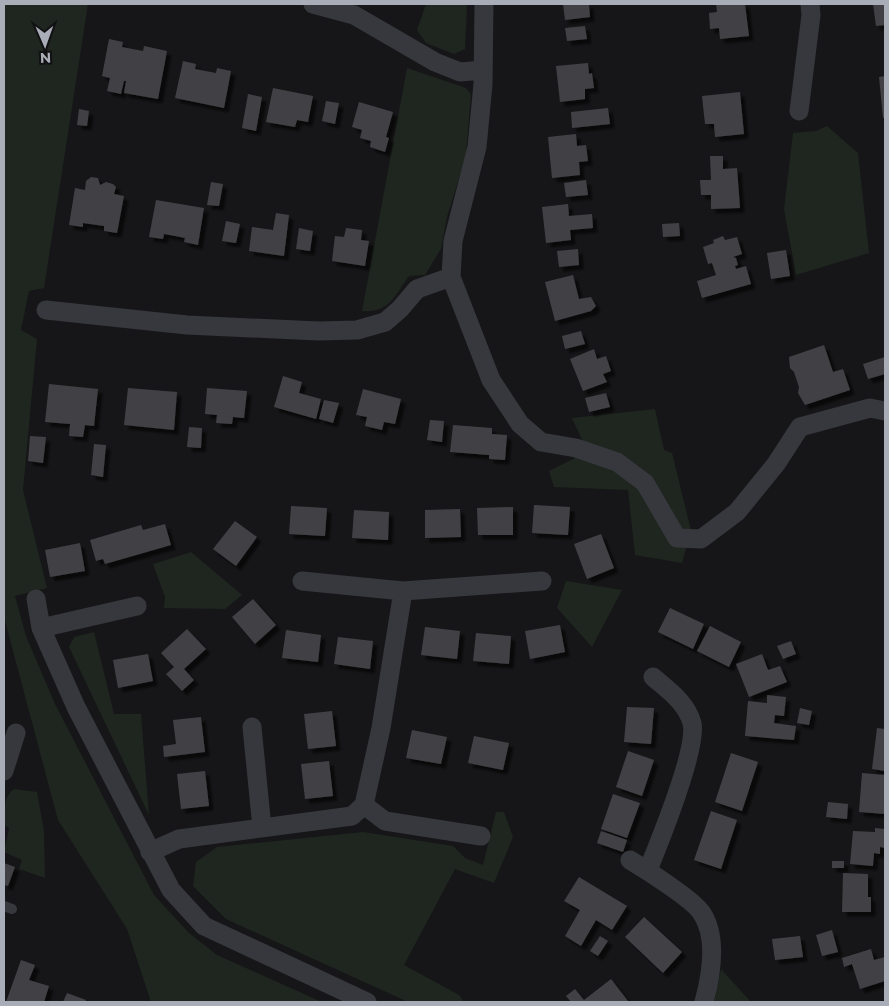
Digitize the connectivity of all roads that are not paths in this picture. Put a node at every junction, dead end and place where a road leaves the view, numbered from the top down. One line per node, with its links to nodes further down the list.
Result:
1 (312, 4): 4 (street)
2 (484, 4): 4 (street)
3 (810, 4): 5 (street)
4 (483, 70): 6 (street)
5 (799, 111)
6 (451, 277): 7 (street); 8 (street)
7 (46, 310)
8 (885, 411)
9 (302, 581): 11 (street)
10 (542, 581): 11 (street)
11 (403, 591): 19 (street)
12 (36, 599): 14 (street)
13 (137, 606): 14 (street)
14 (42, 628): 22 (street)
15 (652, 677): 24 (street)
16 (252, 727): 20 (street)
17 (16, 733): 18 (street)
18 (4, 771)
19 (364, 805): 20 (street); 21 (street)
20 (262, 828): 22 (street)
21 (481, 836)
22 (150, 852): 25 (street)
23 (630, 860): 24 (street)
24 (648, 870): 26 (street)
25 (367, 1002)
26 (704, 1002)

